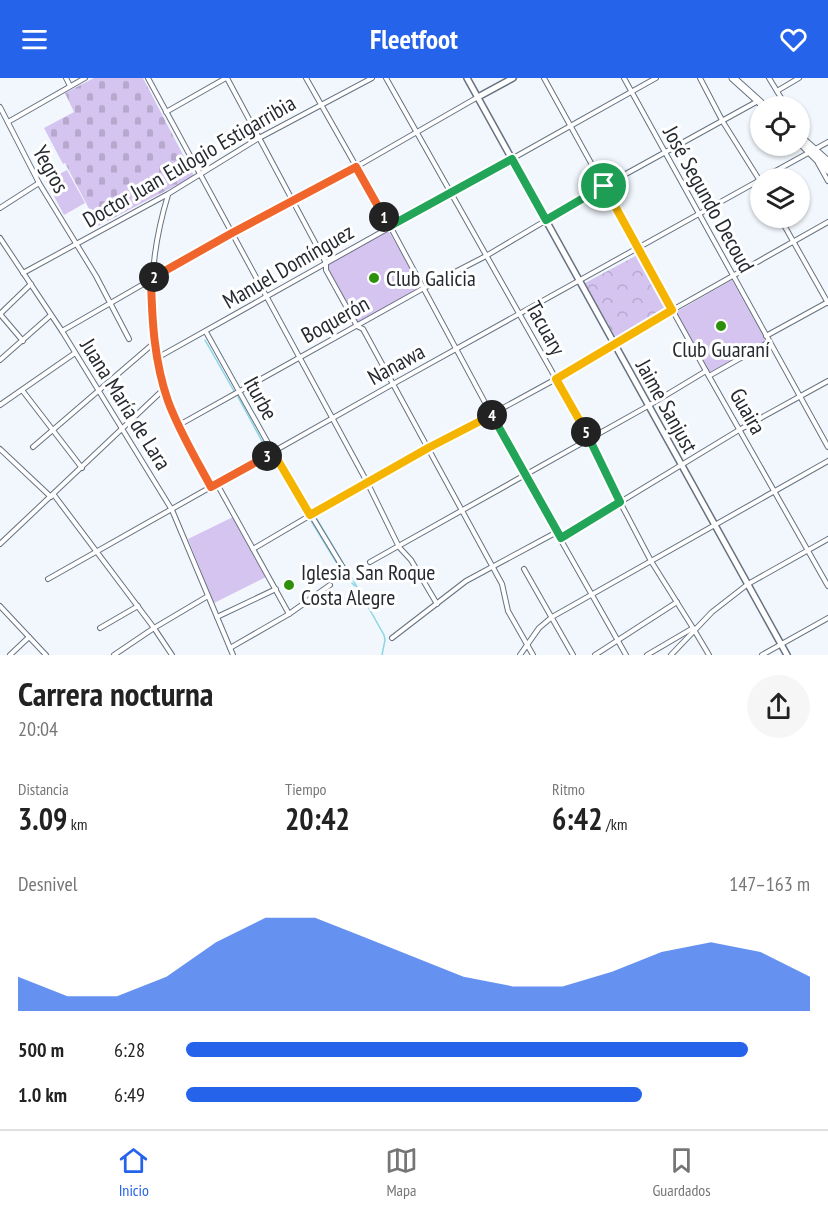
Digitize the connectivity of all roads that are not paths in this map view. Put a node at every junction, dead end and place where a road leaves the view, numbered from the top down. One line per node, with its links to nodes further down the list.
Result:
1 (66, 78): 17 (street)
2 (85, 78): 17 (street)
3 (148, 78): 26 (street)
4 (227, 78): 26 (street); 31 (street)
5 (306, 78): 23 (street)
6 (372, 78): 23 (street, Doctor Juan Eulogio Estigarribia)
7 (386, 78): 30 (street, Tacuary)
8 (467, 78): 22 (main road, Jaime Sanjust)
9 (513, 78): 22 (main road)
10 (544, 78): 29 (street, Guaira)
11 (624, 78): 19 (street, José Segundo Decoud)
12 (656, 78): 19 (street, Manuel Domínguez)
13 (700, 78): 28 (street)
14 (733, 78): 20 (highway)
15 (769, 78): 18 (street)
16 (799, 78): 18 (street)
17 (70, 86): 27 (street)
18 (777, 91): 21 (street)
19 (632, 92): 29 (street, Manuel Domínguez); 35 (street, José Segundo Decoud)
20 (753, 96)
21 (780, 96)
22 (478, 97): 30 (street); 37 (main road, Jaime Sanjust)
23 (321, 105): 31 (street, Doctor Juan Eulogio Estigarribia); 39 (street)
24 (750, 106): 28 (street, Boquerón)
25 (0, 107): 27 (street, Yegros)
26 (166, 112): 43 (street)
27 (8, 122): 45 (street, Yegros)
28 (723, 122): 35 (street, Boquerón); 40 (street)
29 (571, 126): 37 (street, Manuel Domínguez); 46 (street, Guaira)
30 (416, 132): 39 (street); 48 (street, Tacuary)
31 (259, 138): 43 (street, Doctor Juan Eulogio Estigarribia); 50 (street)
32 (828, 142): 36 (street, Nanawa)
33 (810, 148): 36 (highway)
34 (810, 151): 36 (highway)
35 (665, 153): 46 (street, Boquerón); 52 (street, José Segundo Decoud)
36 (813, 154): 38 (highway); 41 (street, Nanawa); 42 (highway); 44 (street)
37 (512, 159): 48 (street, Manuel Domínguez); 53 (main road, Jaime Sanjust)
38 (828, 162)
39 (356, 167): 50 (street); 55 (street)
40 (753, 168)
41 (785, 168)
42 (828, 170)
43 (200, 173): 49 (street, Doctor Juan Eulogio Estigarribia); 57 (street)
44 (828, 181)
45 (39, 183): 51 (street); 60 (street, Yegros)
46 (604, 186): 53 (street, Boquerón); 61 (street, Guaira)
47 (750, 186): 52 (street, Nanawa)
48 (450, 192): 55 (street, Manuel Domínguez); 62 (street, Tacuary)
49 (168, 194): 60 (street, Doctor Juan Eulogio Estigarribia); 66 (street)
50 (292, 200): 57 (street); 63 (street)
51 (0, 208)
52 (699, 215): 61 (street, Nanawa); 65 (street, José Segundo Decoud)
53 (546, 220): 62 (street, Boquerón); 67 (main road, Jaime Sanjust)
54 (828, 222): 59 (street)
55 (390, 226): 63 (street, Manuel Domínguez); 69 (street)
56 (786, 228): 59 (street)
57 (232, 233): 66 (street); 70 (street)
58 (0, 238): 64 (street, Juana María de Lara)
59 (794, 242): 65 (street); 71 (street)
60 (77, 245): 64 (street, Doctor Juan Eulogio Estigarribia); 72 (street, Yegros)
61 (639, 248): 67 (street, Nanawa); 73 (street, Guaira)
62 (486, 256): 69 (street, Boquerón); 76 (street, Tacuary)
63 (326, 263): 70 (street, Manuel Domínguez); 77 (street)
64 (23, 273): 68 (street, Juana María de Lara)
65 (733, 276): 73 (street); 80 (street, José Segundo Decoud)
66 (151, 279): 72 (street); 84 (street)
67 (580, 280): 76 (street, Nanawa); 85 (main road, Jaime Sanjust)
68 (31, 284): 74 (street); 75 (street, Juana María de Lara)
69 (424, 288): 77 (street, Boquerón); 86 (street)
70 (266, 297): 79 (street, Manuel Domínguez); 89 (street)
71 (828, 303): 80 (street)
72 (109, 304): 78 (street); 81 (street, Yegros)
73 (672, 310): 85 (street); 91 (street, Guaira)
74 (0, 314): 82 (street)
75 (51, 315): 78 (street, Juana María de Lara); 82 (street)
76 (520, 315): 86 (street, Nanawa); 92 (street, Tacuary)
77 (357, 326): 89 (street, Boquerón); 94 (street)
78 (62, 331): 87 (street, Juana María de Lara)
79 (206, 332): 88 (street, Manuel Domínguez); 98 (street, Iturbe)
80 (766, 336): 83 (street, José Segundo Decoud)
81 (129, 339)
82 (23, 340): 90 (street)
83 (769, 342): 91 (street); 99 (street, José Segundo Decoud)
84 (154, 343): 88 (street); 97 (street)
85 (614, 343): 92 (street); 101 (main road, Jaime Sanjust)
86 (457, 349): 94 (street, Nanawa); 102 (street)
87 (75, 353): 96 (street); 97 (street, Juana María de Lara)
88 (157, 358): 95 (street)
89 (299, 359): 98 (street, Boquerón); 103 (street)
90 (0, 360)
91 (707, 374): 101 (street); 107 (street, Guaira)
92 (556, 379): 102 (street); 108 (street, Tacuary)
93 (828, 381): 99 (street)
94 (393, 384): 103 (street, Nanawa); 111 (street)
95 (165, 388): 104 (street); 105 (street)
96 (22, 390): 100 (street); 106 (street)
97 (98, 390): 105 (street, Juana María de Lara); 106 (street)
98 (239, 392): 104 (street, Boquerón); 113 (street, Iturbe)
99 (800, 396): 107 (street); 110 (street, José Segundo Decoud)
100 (0, 405)
101 (648, 406): 108 (street); 115 (main road, Jaime Sanjust)
102 (491, 414): 111 (street); 117 (street)
103 (333, 419): 113 (street, Nanawa); 118 (street)
104 (179, 424): 120 (street)
105 (122, 429): 116 (street); 125 (street, Juana María de Lara)
106 (52, 430): 109 (street); 116 (street)
107 (739, 430): 115 (street); 121 (street, Guaira)
108 (590, 439): 117 (street); 123 (street, Tacuary)
109 (33, 447)
110 (828, 447)
111 (428, 448): 118 (street); 124 (street)
112 (0, 449): 122 (street)
113 (273, 452): 119 (street, Nanawa); 126 (street, Iturbe)
114 (828, 461): 121 (street)
115 (681, 465): 123 (street); 127 (main road, Jaime Sanjust)
116 (82, 468): 122 (street)
117 (524, 475): 124 (street); 128 (street)
118 (367, 482): 126 (street); 132 (street)
119 (217, 484): 120 (street, Nanawa); 133 (street)
120 (211, 487): 125 (street, Nanawa)
121 (774, 490): 127 (street); 134 (street, Guaira)
122 (53, 496): 131 (street); 135 (street)
123 (620, 502): 129 (street); 136 (street, Tacuary)
124 (461, 509): 132 (street); 138 (street)
125 (172, 510): 135 (street, Nanawa); 147 (street, Juana María de Lara)
126 (310, 515): 133 (street); 140 (street, Iturbe)
127 (713, 524): 136 (street); 142 (main road, Jaime Sanjust)
128 (557, 532): 129 (street); 138 (street)
129 (561, 538): 146 (street)
130 (828, 539): 134 (street)
131 (0, 544)
132 (399, 547): 137 (street); 149 (street)
133 (253, 549): 145 (street)
134 (808, 550): 142 (street); 144 (street, Guaira)
135 (98, 552): 141 (street, Nanawa); 150 (street)
136 (651, 561): 146 (street); 148 (street, Tacuary)
137 (370, 562)
138 (492, 567): 149 (street); 162 (street)
139 (524, 569): 154 (street)
140 (345, 571)
141 (48, 579)
142 (748, 584): 158 (street); 163 (main road, Jaime Sanjust)
143 (330, 585): 152 (street)
144 (828, 586)
145 (276, 590): 152 (street); 153 (street)
146 (591, 594): 154 (street); 161 (street)
147 (208, 596): 153 (street, Juana María de Lara); 157 (street)
148 (678, 602): 158 (street, Tacuary); 161 (street)
149 (436, 604): 160 (street)
150 (138, 606): 156 (street); 157 (street)
151 (1, 609): 159 (street)
152 (289, 614): 164 (street)
153 (217, 617): 164 (street, Juana María de Lara)
154 (552, 617): 162 (street); 172 (street)
155 (828, 618): 163 (street)
156 (100, 628)
157 (154, 628): 167 (street); 168 (street)
158 (694, 629): 175 (street); 176 (street); 177 (street, Tacuary)
159 (29, 637): 165 (street); 166 (street)
160 (392, 638)
161 (618, 639): 173 (street); 174 (street)
162 (527, 644): 170 (street); 171 (street)
163 (781, 644): 178 (street); 179 (main road, Jaime Sanjust)
164 (230, 648): 169 (street, Juana María de Lara)
165 (10, 655)
166 (46, 655)
167 (114, 655)
168 (172, 655)
169 (233, 655)
170 (520, 655)
171 (533, 655)
172 (573, 655)
173 (595, 655)
174 (626, 655)
175 (647, 655)
176 (671, 655)
177 (709, 655)
178 (762, 655)
179 (787, 655)

